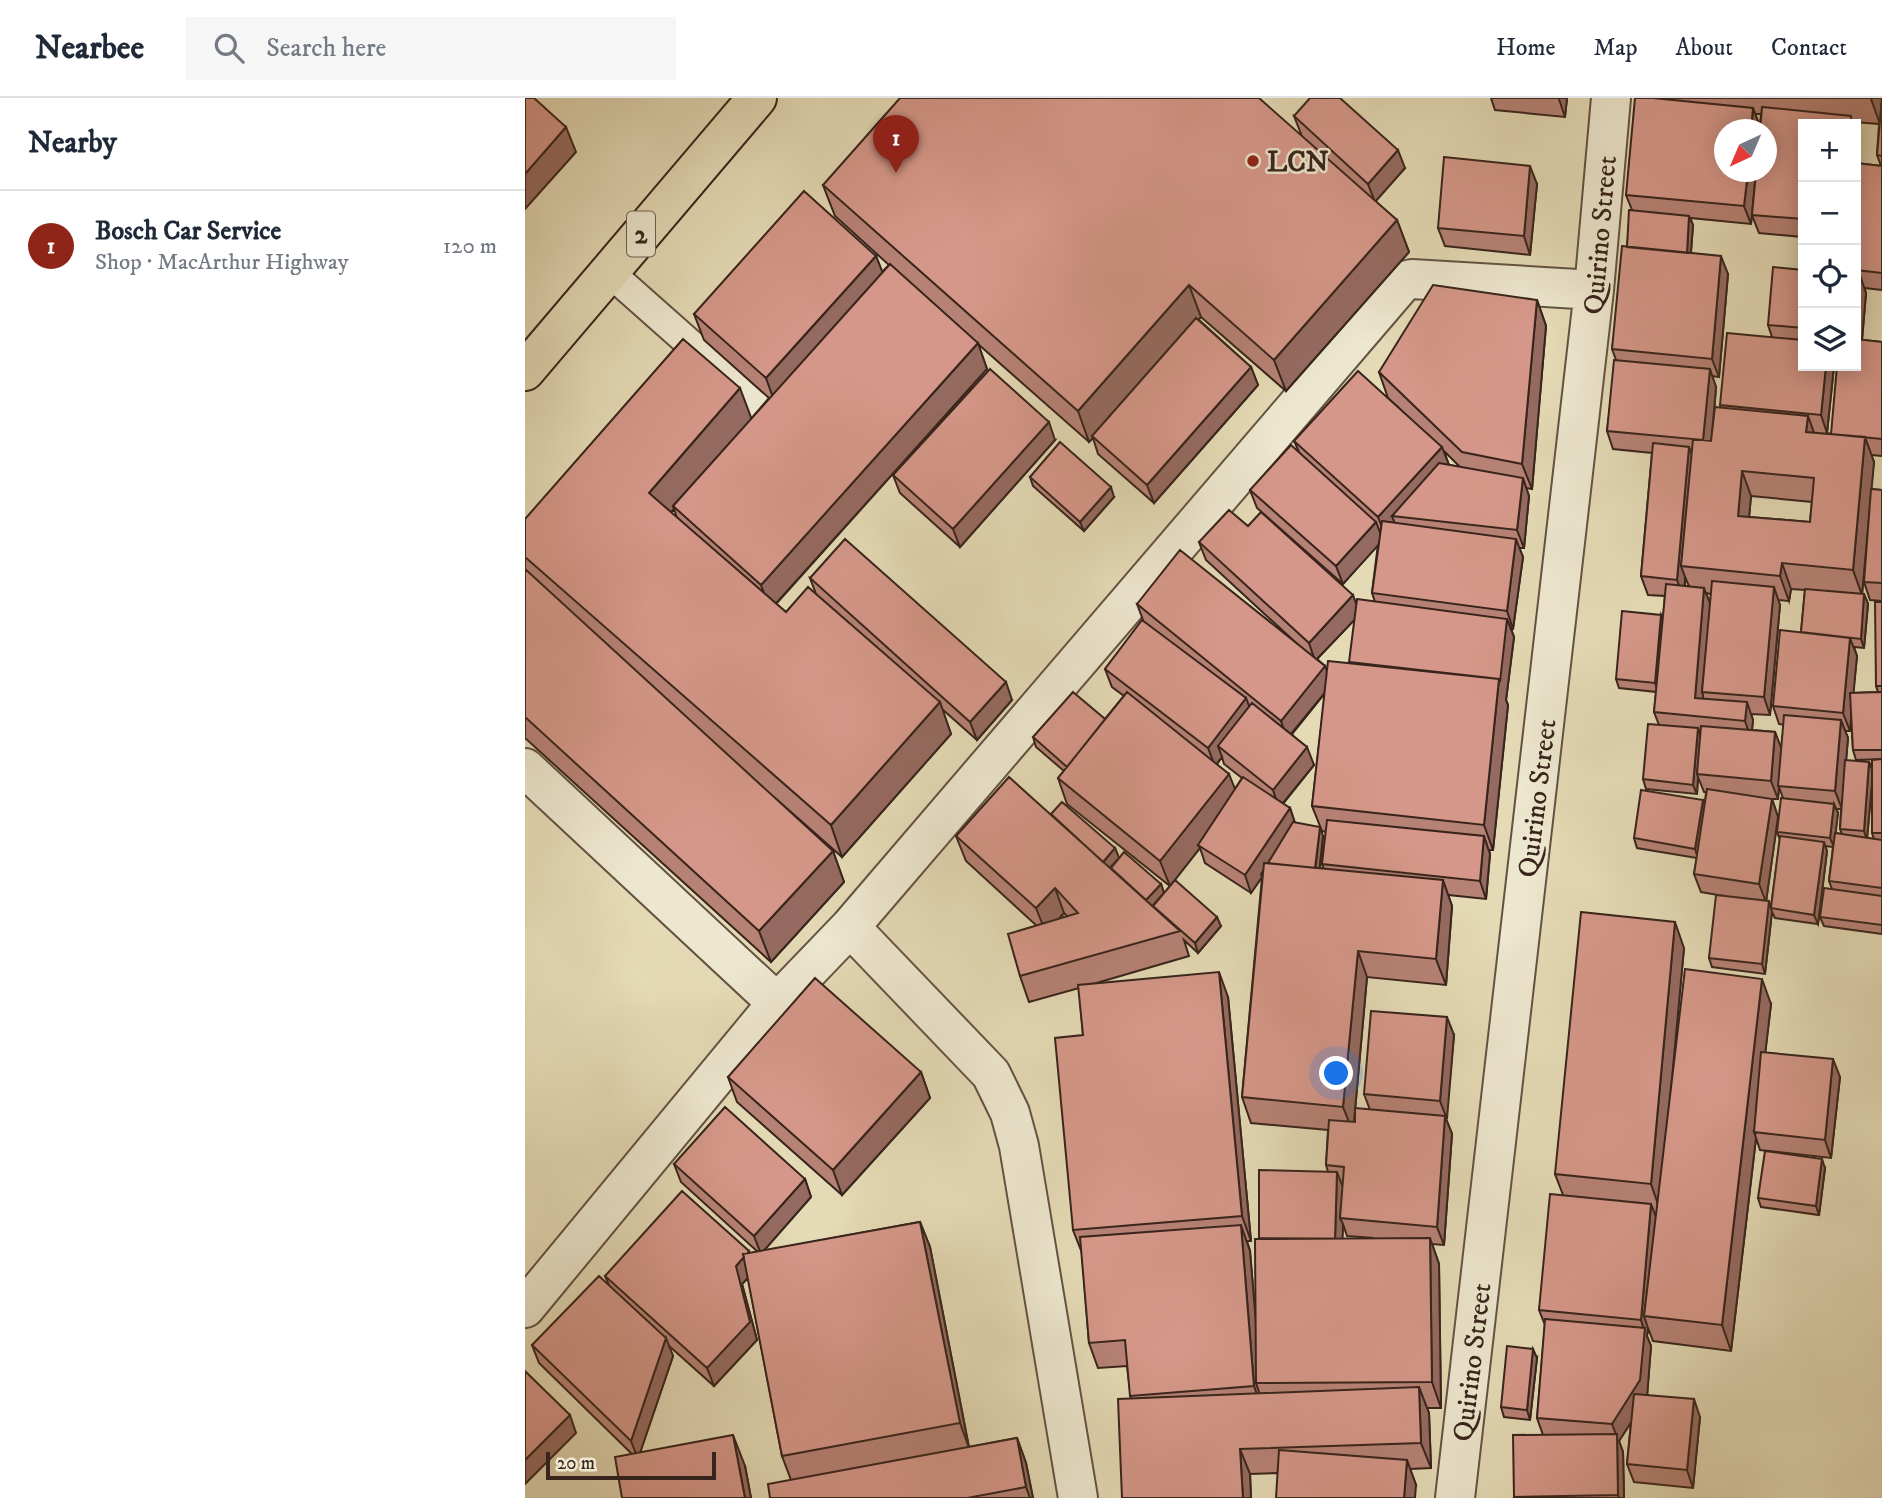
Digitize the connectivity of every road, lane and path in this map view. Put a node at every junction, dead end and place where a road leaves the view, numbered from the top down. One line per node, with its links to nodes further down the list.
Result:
1 (757, 98): 3 (highway, 2)
2 (1611, 98): 4 (street, Quirino Street)
3 (609, 272): 5 (highway, 2); 6 (lane)
4 (1594, 290): 8 (street); 12 (street, Quirino Street)
5 (525, 371)
6 (768, 417)
7 (525, 768): 9 (street)
8 (850, 927): 9 (street); 11 (street)
9 (777, 1003): 10 (street)
10 (525, 1308)
11 (1078, 1498)
12 (1455, 1498)

